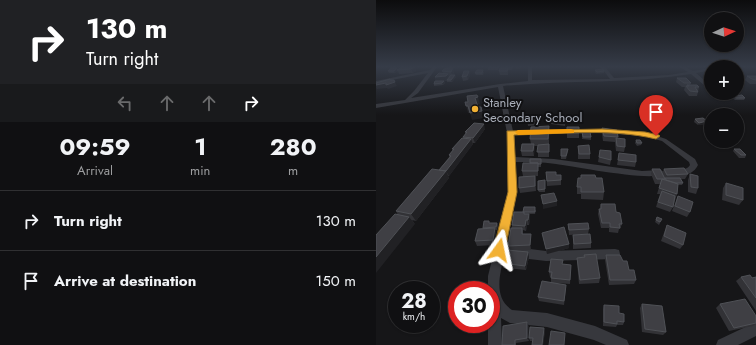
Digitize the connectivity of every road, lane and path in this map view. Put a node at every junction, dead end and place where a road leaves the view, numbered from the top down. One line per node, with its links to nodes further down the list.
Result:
1 (423, 83): 4 (street)
2 (519, 83): 3 (street)
3 (500, 85): 5 (street); 8 (street)
4 (416, 92): 5 (street); 6 (street)
5 (427, 97): 6 (street)
6 (404, 101): 7 (street)
7 (376, 106)
8 (510, 133): 9 (street); 9 (street)
9 (511, 159): 10 (street)
10 (499, 250): 11 (street); 12 (street)
11 (615, 254)
12 (494, 281)
13 (500, 307): 17 (street)
14 (756, 329): 18 (street)
15 (495, 333): 16 (street)
16 (495, 345)
17 (622, 345)
18 (723, 345)

